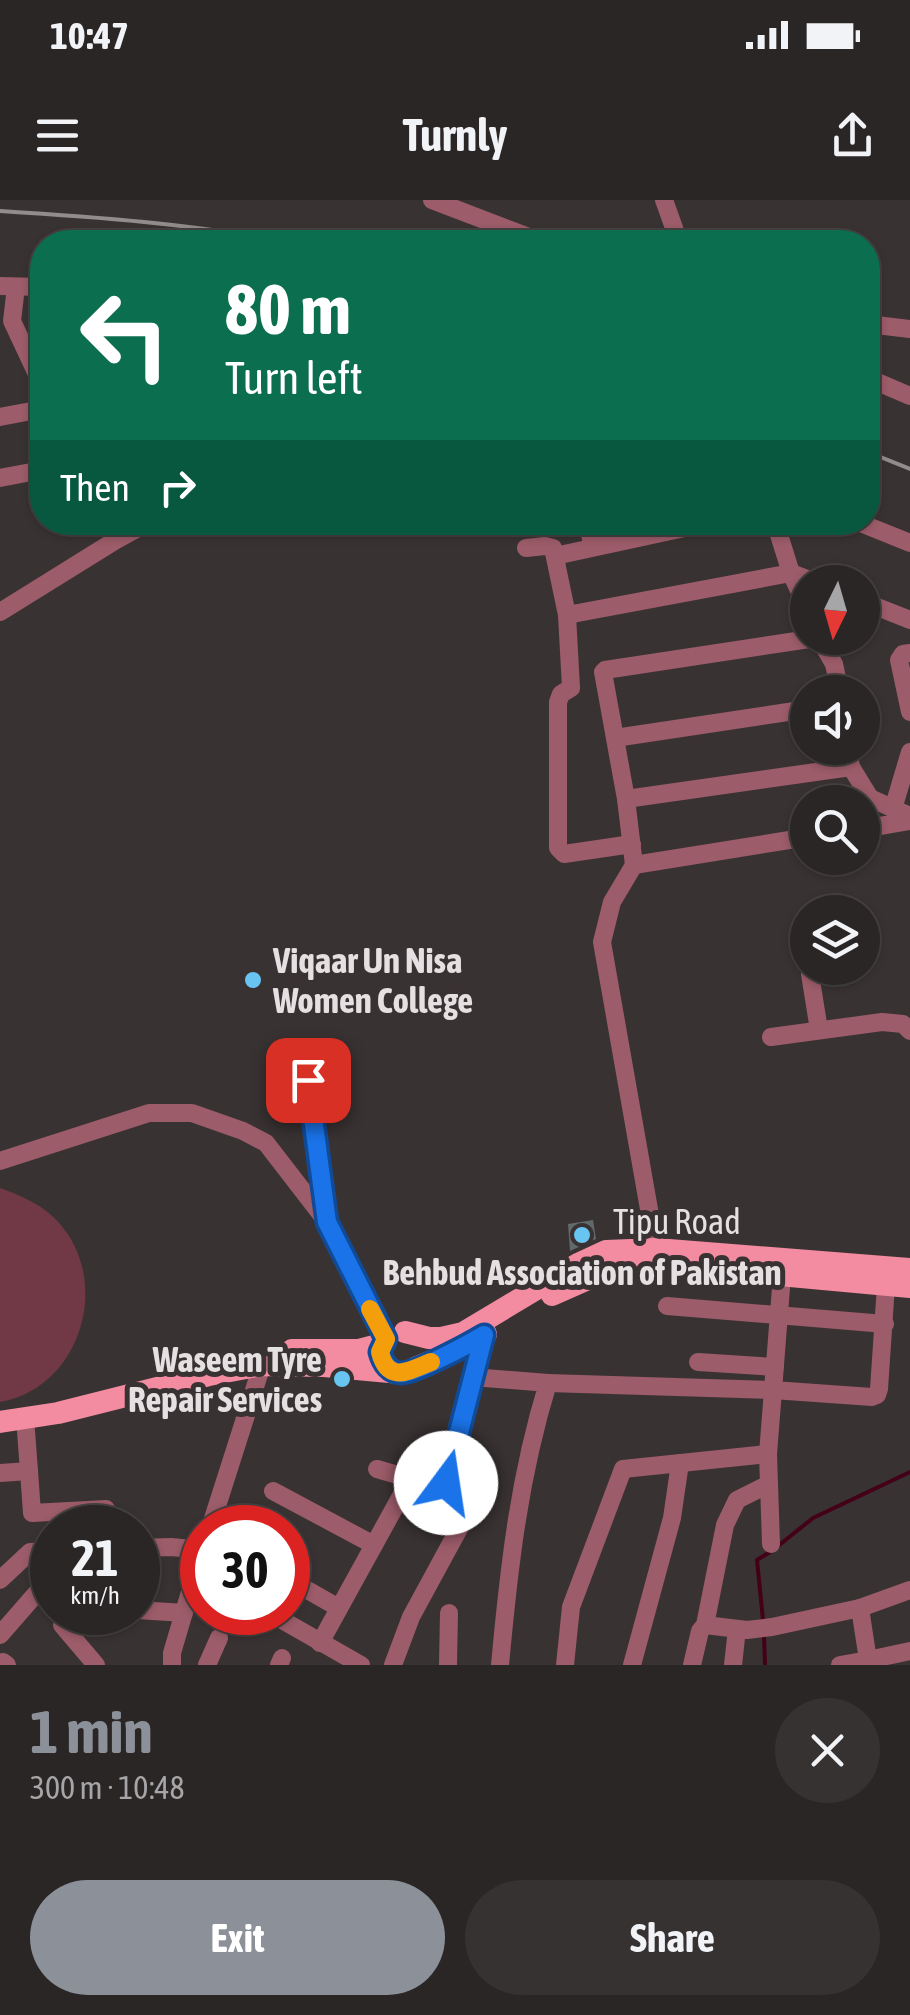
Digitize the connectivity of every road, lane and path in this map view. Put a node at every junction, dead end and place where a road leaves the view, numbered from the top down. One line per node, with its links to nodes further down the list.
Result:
1 (432, 200): 3 (street)
2 (664, 200): 4 (street)
3 (483, 230)
4 (675, 230)
5 (8, 286): 8 (street)
6 (880, 325): 7 (street)
7 (910, 329)
8 (30, 359)
9 (880, 383): 10 (street)
10 (910, 396)
11 (30, 411): 12 (street)
12 (0, 417)
13 (30, 472): 14 (street)
14 (0, 478)
15 (880, 531): 20 (street)
16 (106, 535): 27 (street)
17 (591, 535): 21 (street)
18 (631, 535): 21 (street)
19 (779, 535): 24 (street)
20 (910, 544)
21 (593, 547): 23 (street)
22 (526, 548): 23 (street)
23 (555, 556): 28 (street)
24 (790, 570)
25 (790, 573): 28 (street)
26 (880, 608): 29 (street)
27 (0, 612)
28 (567, 614): 41 (street)
29 (910, 620)
30 (790, 642): 34 (street)
31 (910, 653): 33 (street)
32 (790, 712): 34 (street)
33 (910, 712)
34 (615, 738): 37 (street)
35 (910, 752): 38 (street)
36 (851, 767): 37 (street); 38 (street)
37 (626, 799): 41 (street)
38 (904, 815): 39 (street)
39 (880, 823)
40 (790, 841): 42 (street)
41 (632, 844): 42 (street)
42 (634, 865): 50 (street)
43 (812, 985): 44 (street)
44 (820, 1030): 45 (street); 46 (street)
45 (910, 1031)
46 (770, 1037)
47 (308, 1080): 49 (street)
48 (0, 1161): 49 (street)
49 (327, 1222): 59 (street)
50 (656, 1249): 51 (main road, Tipu Road); 59 (main road, Tipu Road)
51 (910, 1269)
52 (782, 1276): 53 (main road); 56 (street); 58 (main road)
53 (886, 1285): 54 (main road); 57 (street)
54 (910, 1287)
55 (667, 1306): 56 (street)
56 (779, 1315): 57 (street); 62 (street)
57 (884, 1324): 66 (street)
58 (484, 1335): 63 (main road); 64 (street)
59 (391, 1338): 63 (main road); 63 (main road); 67 (main road, Tipu Road)
60 (698, 1362): 62 (street)
61 (262, 1365): 63 (main road); 68 (main road); 80 (street)
62 (775, 1366): 66 (street)
63 (407, 1370)
64 (472, 1378): 65 (street); 76 (street)
65 (548, 1383): 66 (street); 107 (street)
66 (773, 1390): 70 (street)
67 (0, 1407)
68 (26, 1418): 69 (main road); 73 (street)
69 (0, 1422)
70 (768, 1454): 71 (street); 77 (street)
71 (680, 1464): 108 (street); 109 (street)
72 (376, 1469): 75 (street)
73 (29, 1471): 74 (street); 79 (street)
74 (0, 1473)
75 (415, 1480): 76 (street); 82 (street)
76 (446, 1483): 105 (street)
77 (769, 1484): 81 (street); 91 (street)
78 (273, 1491): 82 (street)
79 (31, 1505)
80 (217, 1505)
81 (772, 1544)
82 (374, 1545): 88 (street)
83 (30, 1552): 84 (street)
84 (0, 1580)
85 (910, 1590): 89 (street)
86 (310, 1591): 88 (street)
87 (30, 1601): 96 (street)
88 (340, 1608): 98 (street)
89 (860, 1608): 93 (street); 100 (street)
90 (449, 1613): 106 (street)
91 (705, 1625): 93 (street); 110 (street)
92 (180, 1626): 102 (street)
93 (755, 1628): 111 (street)
94 (70, 1635): 101 (street)
95 (307, 1635): 98 (street)
96 (0, 1636)
97 (219, 1638): 103 (street)
98 (320, 1643): 104 (street)
99 (910, 1650): 100 (street)
100 (869, 1662): 112 (street)
101 (96, 1665)
102 (172, 1665)
103 (207, 1665)
104 (361, 1665)
105 (393, 1665)
106 (448, 1665)
107 (500, 1665)
108 (565, 1665)
109 (632, 1665)
110 (692, 1665)
111 (734, 1665)
112 (840, 1665)

